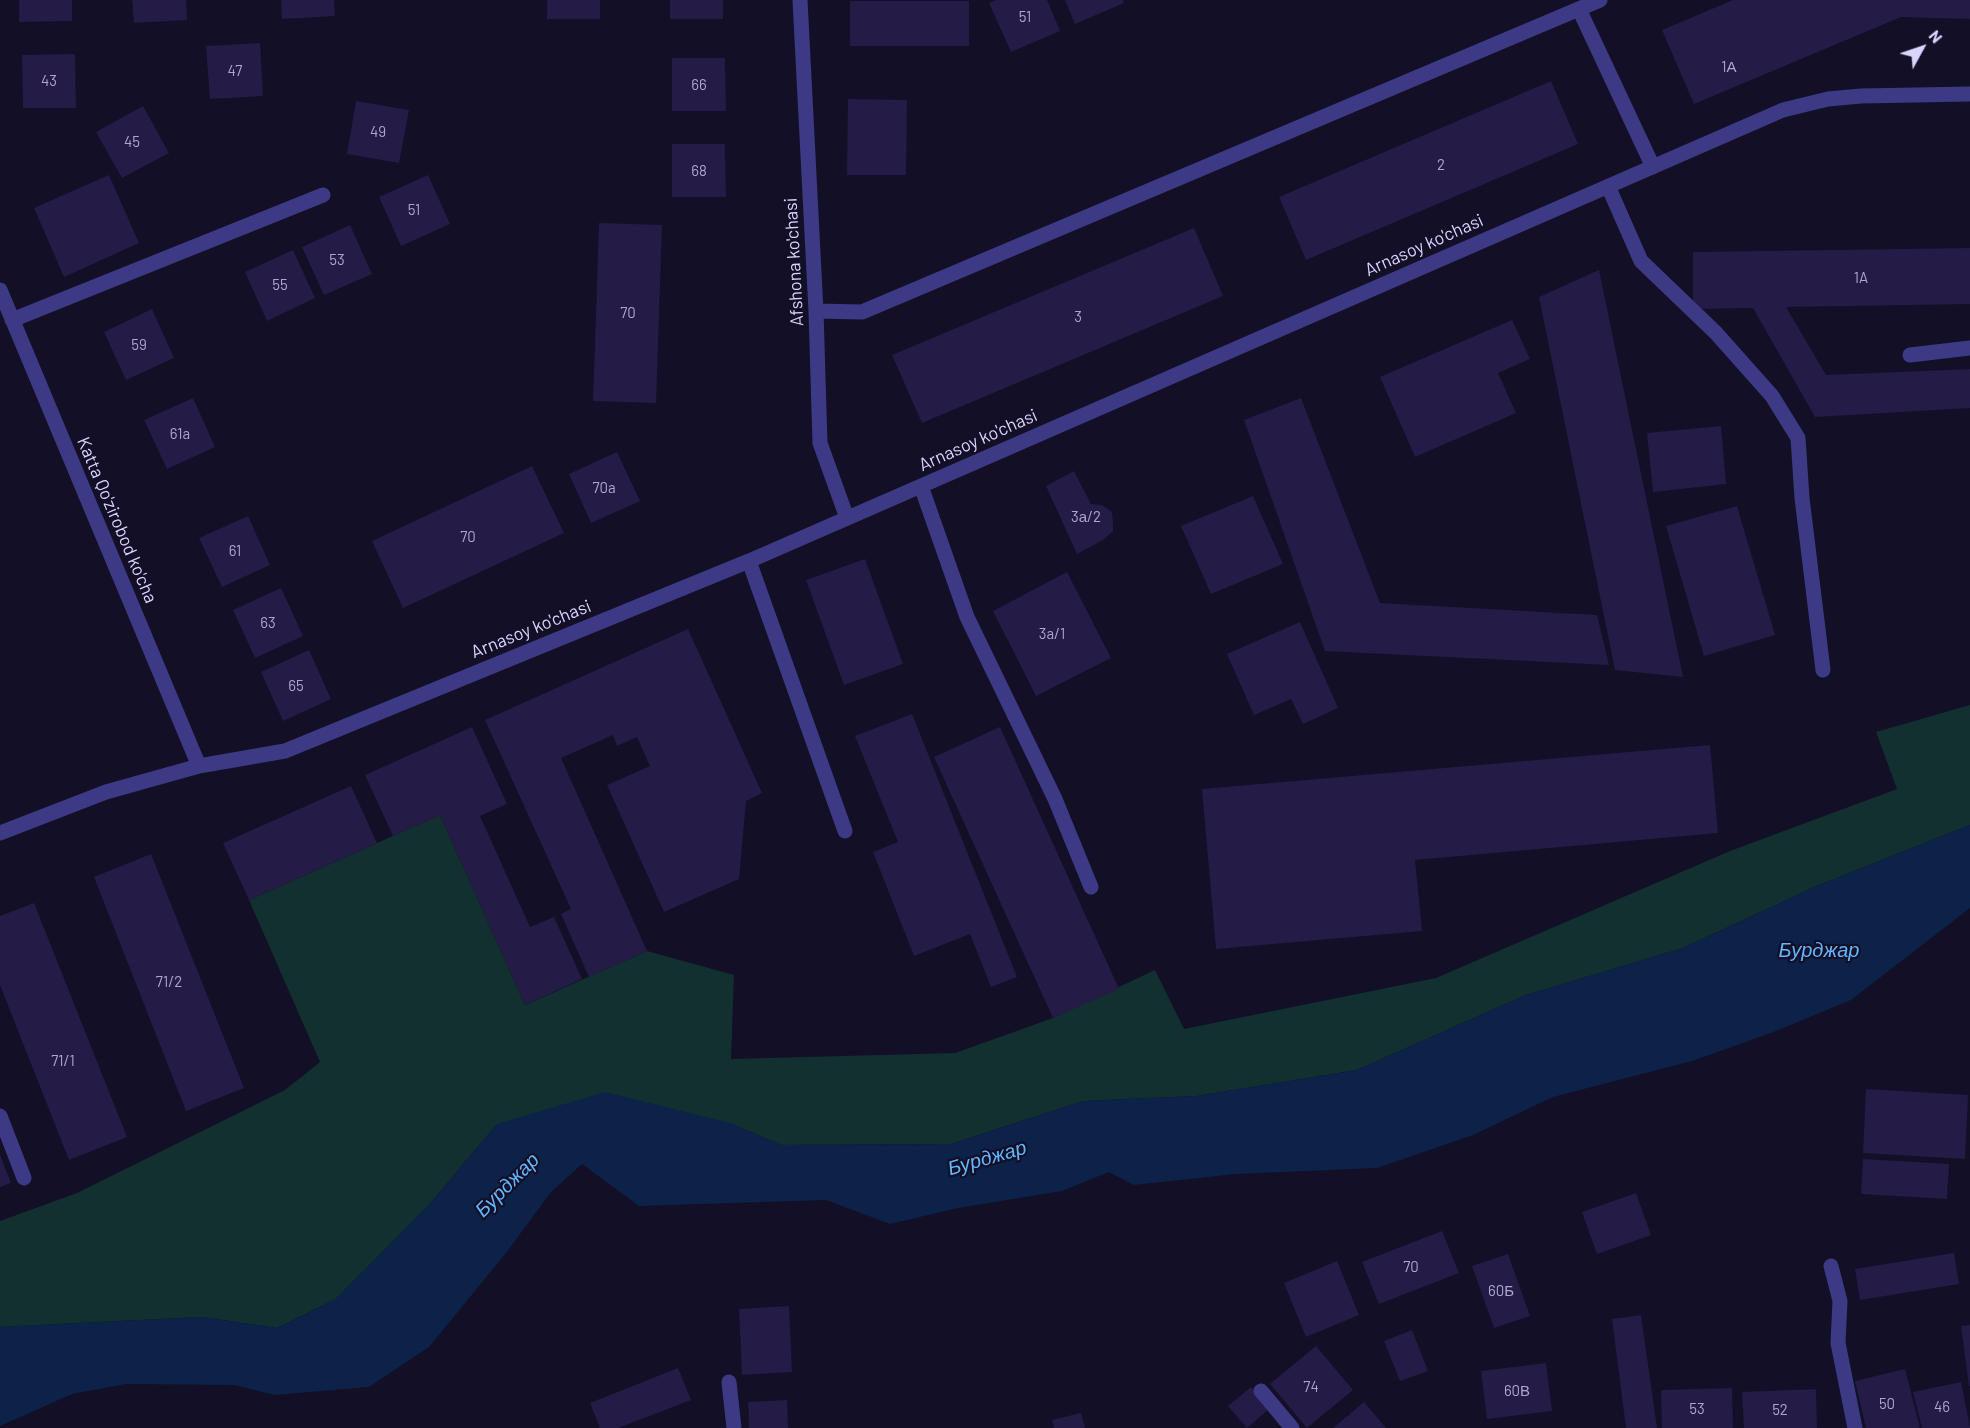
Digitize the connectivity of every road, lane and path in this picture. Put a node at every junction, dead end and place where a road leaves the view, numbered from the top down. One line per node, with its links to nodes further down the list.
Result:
1 (800, 0): 9 (street, Afshona ko'chasi)
2 (1600, 0): 3 (street)
3 (1579, 9): 5 (street); 9 (street)
4 (1970, 94): 5 (street, Arnasoy ko'chasi)
5 (1653, 167): 6 (street, Arnasoy ko'chasi)
6 (1608, 186): 13 (street, Arnasoy ko'chasi); 16 (street)
7 (323, 195): 10 (street)
8 (0, 290): 10 (street, Katta Qo'zirobod ko'cha)
9 (816, 311): 14 (street, Afshona ko'chasi)
10 (12, 320): 17 (street, Katta Qo'zirobod ko'cha)
11 (1970, 348): 12 (street)
12 (1910, 355)
13 (921, 486): 14 (street, Arnasoy ko'chasi); 20 (street)
14 (847, 518): 15 (street, Arnasoy ko'chasi)
15 (749, 561): 17 (street, Arnasoy ko'chasi); 18 (street)
16 (1823, 670)
17 (199, 766): 19 (street, Arnasoy ko'chasi)
18 (845, 831)
19 (0, 833)
20 (1091, 887)
21 (0, 1116): 22 (street)
22 (24, 1178)
23 (1832, 1266): 28 (street)
24 (729, 1382): 26 (street)
25 (1261, 1392): 27 (street)
26 (734, 1428)
27 (1292, 1428)
28 (1855, 1428)

